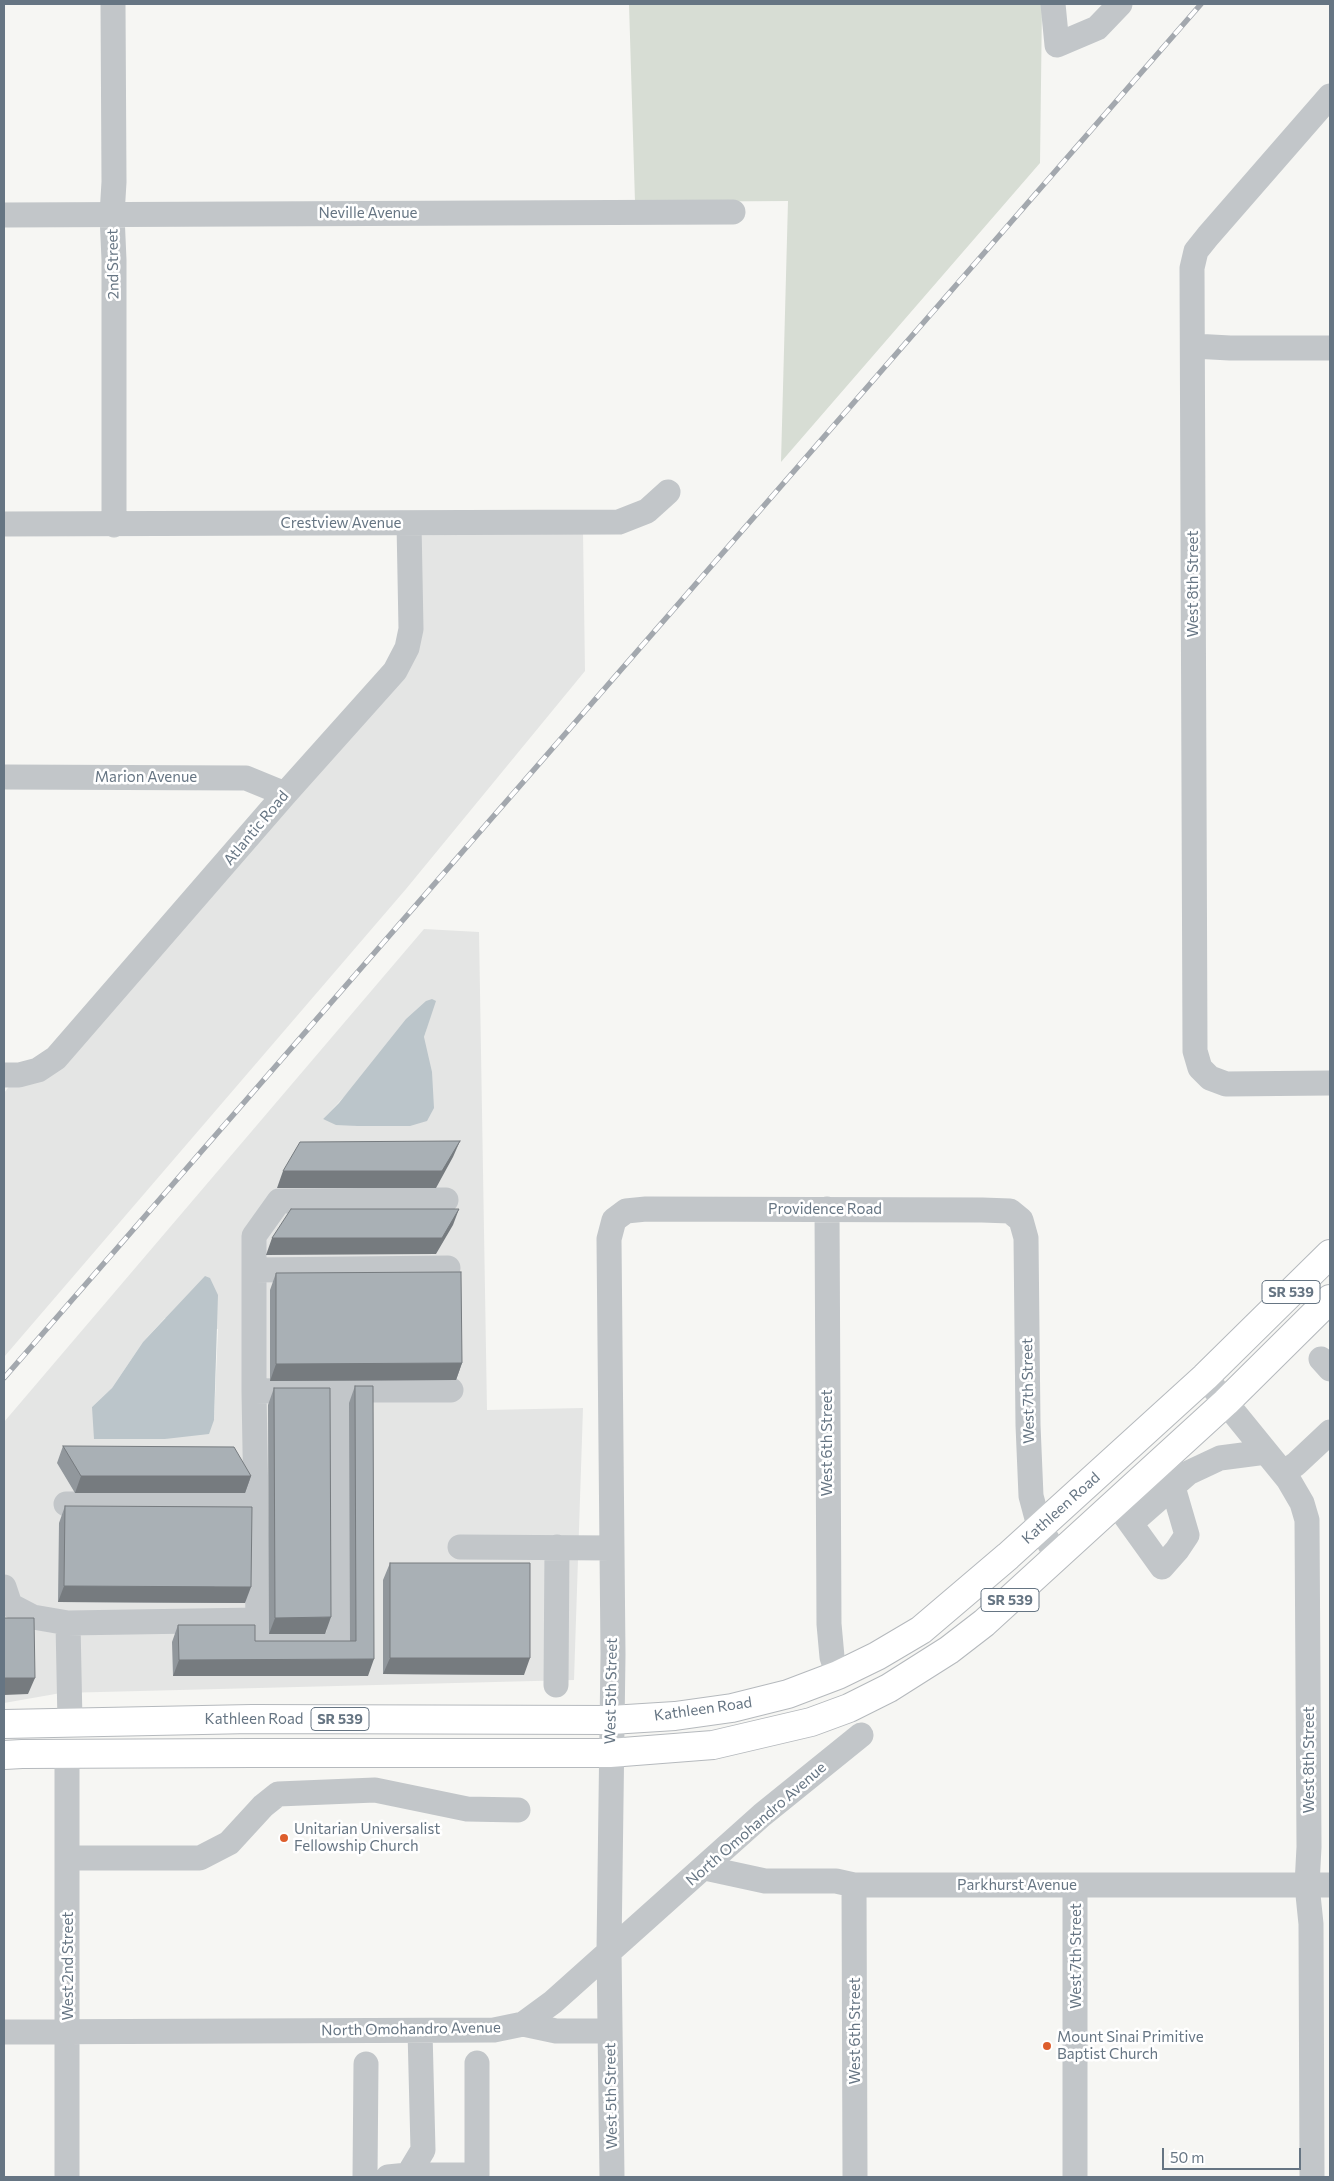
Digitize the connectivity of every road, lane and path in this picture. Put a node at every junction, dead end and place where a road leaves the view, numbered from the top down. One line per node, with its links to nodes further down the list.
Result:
1 (113, 4): 7 (street, 2nd Street)
2 (1120, 4): 3 (street)
3 (1053, 11)
4 (1330, 96): 8 (street, West 8th Street)
5 (733, 212): 7 (street, Neville Avenue)
6 (4, 215): 7 (street, Neville Avenue)
7 (112, 215): 13 (street, 2nd Street)
8 (1192, 346): 9 (street); 17 (street, West 8th Street)
9 (1330, 348)
10 (668, 492): 11 (street, Crestview Avenue)
11 (409, 523): 13 (street, Crestview Avenue); 15 (street, Atlantic Road)
12 (4, 524): 13 (street, Crestview Avenue)
13 (114, 525)
14 (4, 777): 15 (street, Marion Avenue)
15 (285, 794): 16 (street, Atlantic Road)
16 (4, 1075)
17 (1330, 1083)
18 (446, 1200): 24 (street)
19 (827, 1209): 20 (street, Providence Road); 21 (street, Providence Road); 47 (street, West 6th Street)
20 (626, 1211): 42 (street, West 5th Street)
21 (1021, 1220): 39 (street, West 7th Street)
22 (1330, 1254): 26 (main road, Kathleen Road / SR 539)
23 (448, 1268): 24 (street)
24 (254, 1270): 29 (street)
25 (1330, 1299): 30 (main road, SR 539)
26 (1204, 1377): 30 (street, West 8th Street); 39 (main road, Kathleen Road / SR 539)
27 (338, 1390): 28 (street); 29 (street); 45 (street)
28 (451, 1390)
29 (254, 1391): 37 (street)
30 (1226, 1402): 32 (main road, SR 539); 33 (street, West 8th Street)
31 (1330, 1432): 34 (street)
32 (1172, 1451): 35 (street); 38 (main road, SR 539)
33 (1266, 1452): 34 (street, West 8th Street); 35 (street)
34 (1283, 1473): 63 (street, West 8th Street)
35 (1181, 1480): 38 (street); 38 (street)
36 (66, 1504): 37 (street)
37 (256, 1504): 45 (street)
38 (1123, 1513): 43 (main road, SR 539)
39 (1040, 1526): 43 (street, West 7th Street); 47 (main road, Kathleen Road / SR 539)
40 (460, 1547): 41 (street)
41 (556, 1547): 42 (street); 48 (street)
42 (612, 1548): 50 (street, West 5th Street)
43 (1057, 1556): 55 (main road, SR 539)
44 (4, 1587): 46 (street)
45 (258, 1620): 46 (street)
46 (68, 1623): 51 (street)
47 (838, 1675): 50 (main road, Kathleen Road / SR 539)
48 (556, 1685)
49 (200, 1719): 50 (main road, Kathleen Road / SR 539); 51 (main road, Kathleen Road / SR 539); 56 (main road)
50 (611, 1720): 55 (street, West 5th Street)
51 (70, 1722): 52 (main road, Kathleen Road / SR 539); 54 (main road)
52 (4, 1724)
53 (861, 1735): 60 (street, North Omohandro Avenue)
54 (4, 1738)
55 (610, 1753): 56 (main road, SR 539); 64 (street, West 5th Street)
56 (67, 1754): 57 (main road, SR 539); 59 (street, West 2nd Street)
57 (4, 1756)
58 (518, 1810): 59 (street)
59 (67, 1858): 69 (street, West 2nd Street)
60 (705, 1868): 61 (street, Parkhurst Avenue); 64 (street, North Omohandro Avenue)
61 (854, 1885): 62 (street, Parkhurst Avenue); 76 (street, West 6th Street)
62 (1075, 1885): 63 (street, Parkhurst Avenue); 77 (street, West 7th Street)
63 (1319, 1885): 78 (street, West 8th Street)
64 (609, 1950): 65 (street, North Omohandro Avenue); 67 (street, West 5th Street)
65 (523, 2024): 66 (street, North Omohandro Avenue); 67 (street)
66 (420, 2031): 69 (street, North Omohandro Avenue); 74 (street)
67 (610, 2031): 75 (street, West 5th Street)
68 (4, 2032): 69 (street, North Omohandro Avenue)
69 (68, 2032): 72 (street, West 2nd Street)
70 (477, 2063): 74 (street)
71 (366, 2064): 73 (street)
72 (67, 2177)
73 (365, 2177)
74 (401, 2177)
75 (612, 2177)
76 (856, 2177)
77 (1075, 2177)
78 (1312, 2177)

